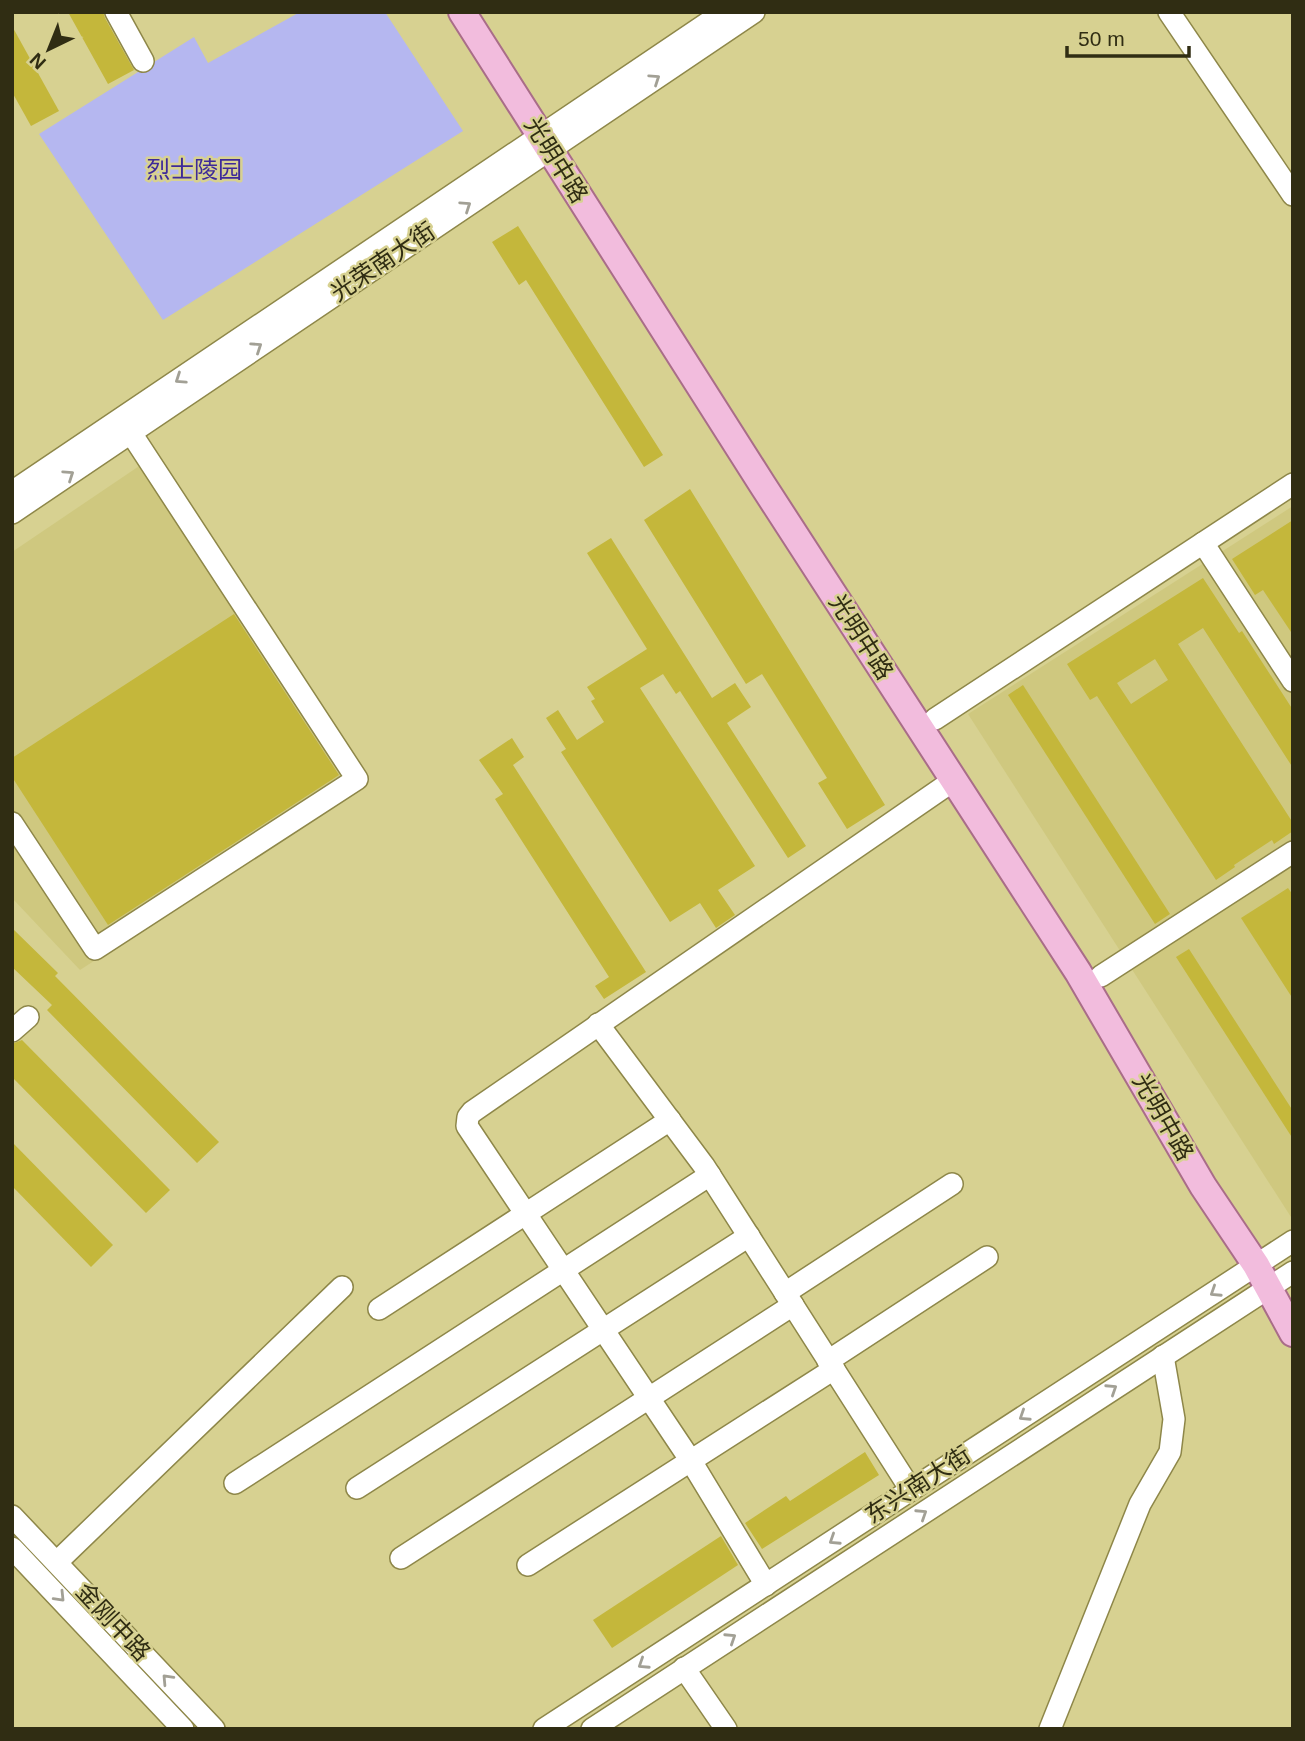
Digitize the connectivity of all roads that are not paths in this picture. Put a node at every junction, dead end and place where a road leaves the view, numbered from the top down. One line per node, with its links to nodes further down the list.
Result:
1 (116, 12): 7 (street)
2 (462, 12): 8 (main road, 光明中路)
3 (483, 12): 8 (main road, 光明中路)
4 (724, 12): 8 (street, 光荣南大街)
5 (754, 12): 8 (street, 光荣南大街, one-way to 5)
6 (1169, 12): 9 (street)
7 (143, 61)
8 (552, 138): 10 (street, 光荣南大街, one-way to 8); 12 (street, 光荣南大街, one-way to 12); 16 (main road, 光明中路); 17 (main road, 光明中路)
9 (1293, 195)
10 (131, 433): 13 (street, 光荣南大街, one-way to 10); 18 (street)
11 (1293, 484): 14 (street)
12 (12, 492)
13 (12, 513)
14 (1203, 543): 15 (street); 16 (street)
15 (1293, 681)
16 (935, 719): 20 (main road, 光明中路)
17 (954, 780): 21 (street); 31 (main road, 光明中路)
18 (12, 822)
19 (1293, 852): 20 (street)
20 (1101, 976): 31 (main road, 光明中路)
21 (598, 1024): 22 (street); 25 (street)
22 (670, 1120): 23 (street); 25 (street)
23 (710, 1175): 26 (street); 29 (street)
24 (952, 1184): 33 (street)
25 (525, 1213): 29 (street); 34 (street)
26 (749, 1236): 33 (street); 35 (street)
27 (1293, 1241): 31 (street, 东兴南大街)
28 (987, 1257): 38 (street)
29 (563, 1270): 35 (street); 41 (street)
30 (1293, 1272): 31 (street, 东兴南大街)
31 (1262, 1277): 36 (main road, 光明中路); 37 (street, 东兴南大街); 43 (street, 东兴南大街, one-way to 43)
32 (342, 1287): 47 (street)
33 (789, 1299): 38 (street); 39 (street)
34 (379, 1309)
35 (603, 1329): 39 (street); 42 (street)
36 (1293, 1333)
37 (1163, 1356): 50 (street, 东兴南大街, one-way to 37); 56 (street)
38 (831, 1365): 40 (street); 43 (street)
39 (649, 1397): 40 (street); 46 (street)
40 (691, 1461): 48 (street); 49 (street)
41 (235, 1483)
42 (357, 1488)
43 (911, 1490): 49 (street, 东兴南大街, one-way to 49)
44 (12, 1516): 47 (street, 金刚中路)
45 (12, 1548): 51 (street, 金刚中路, one-way to 51)
46 (401, 1558)
47 (57, 1562): 52 (street, 金刚中路, one-way to 47)
48 (528, 1565)
49 (766, 1585): 53 (street, 东兴南大街, one-way to 53)
50 (684, 1668): 54 (street, 东兴南大街); 55 (street)
51 (183, 1729)
52 (214, 1729)
53 (544, 1729)
54 (592, 1729)
55 (726, 1729)
56 (1050, 1729)

